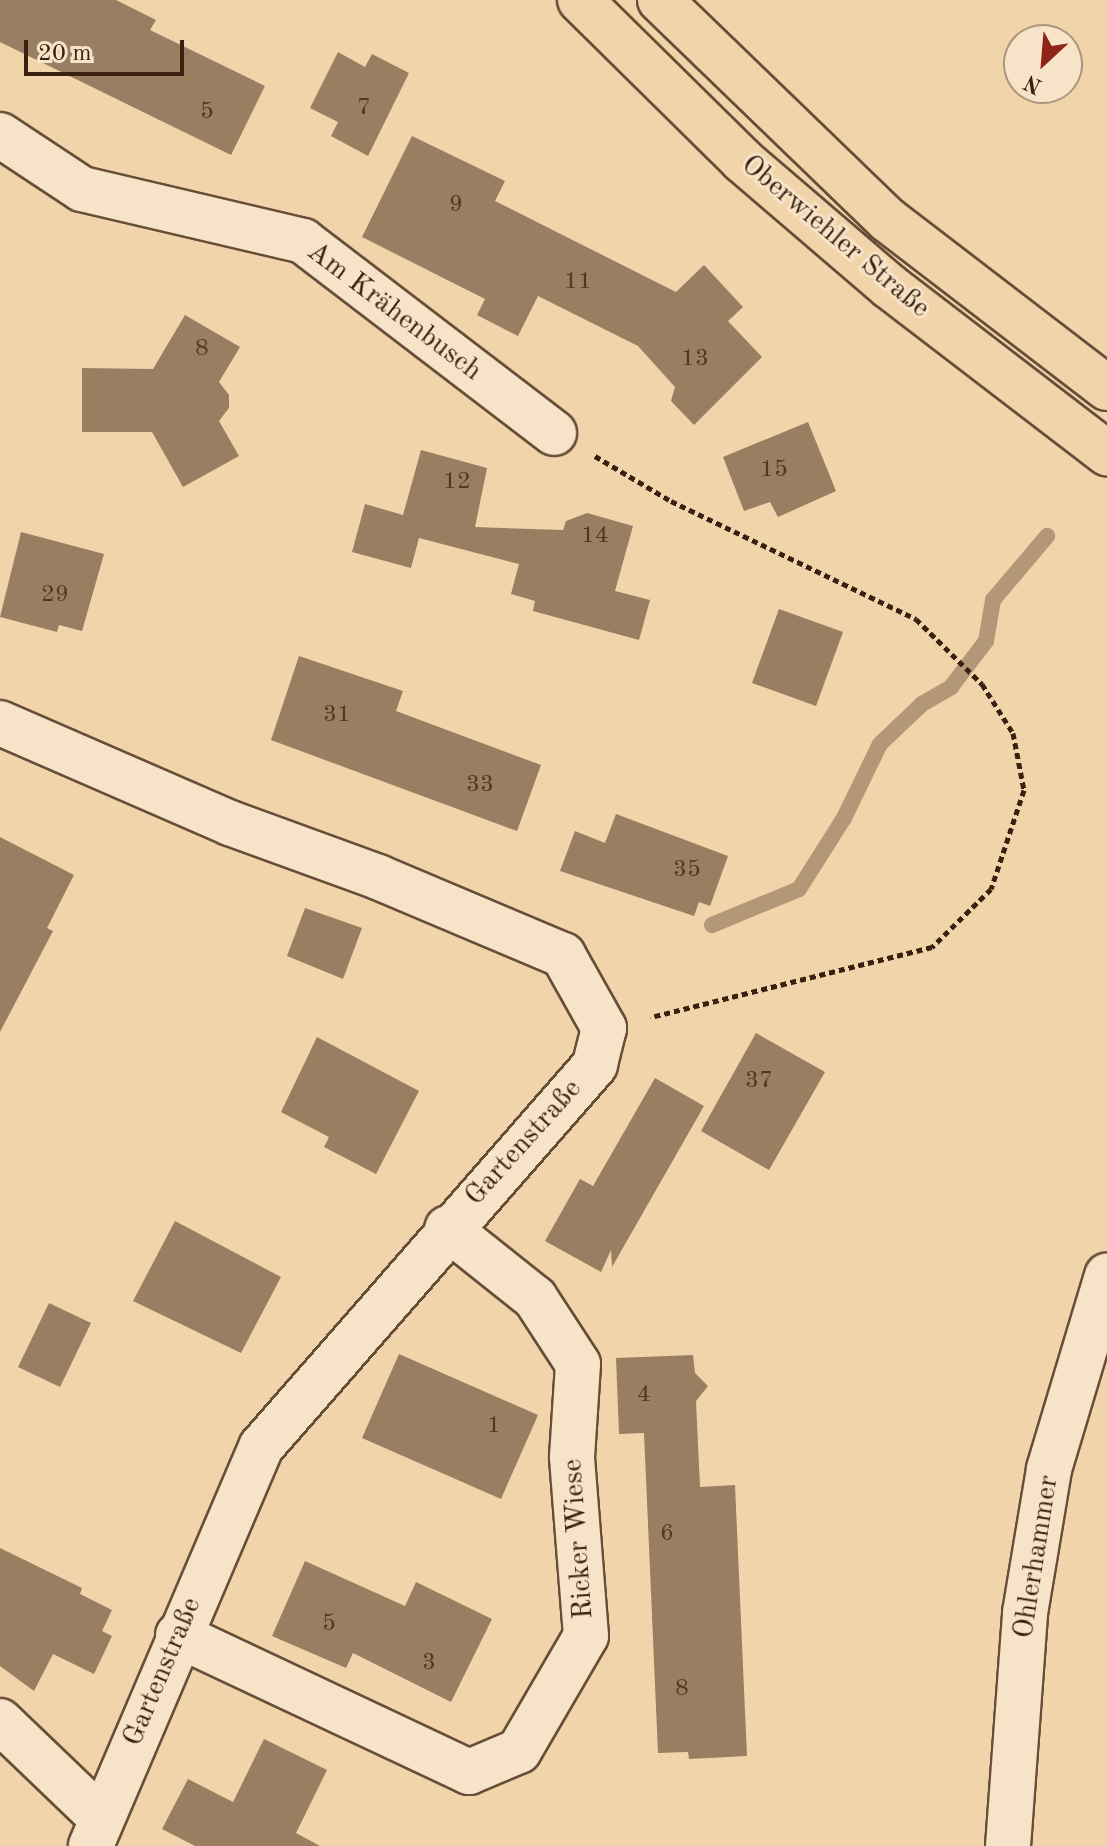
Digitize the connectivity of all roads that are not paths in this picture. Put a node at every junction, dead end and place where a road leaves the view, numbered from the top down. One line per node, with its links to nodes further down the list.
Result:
1 (580, 0): 6 (main road, Oberwiehler Straße)
2 (660, 0): 4 (main road, Oberwiehler Straße)
3 (0, 135): 5 (street, Am Krähenbusch)
4 (1107, 388)
5 (554, 433)
6 (1107, 453)
7 (0, 723): 8 (street, Gartenstraße)
8 (447, 1228): 10 (street, Gartenstraße); 10 (street, Ricker Wiese)
9 (1107, 1276): 13 (street, Ohlerhammer)
10 (178, 1635): 12 (street, Gartenstraße)
11 (0, 1721): 12 (street)
12 (96, 1832)
13 (1008, 1846)

